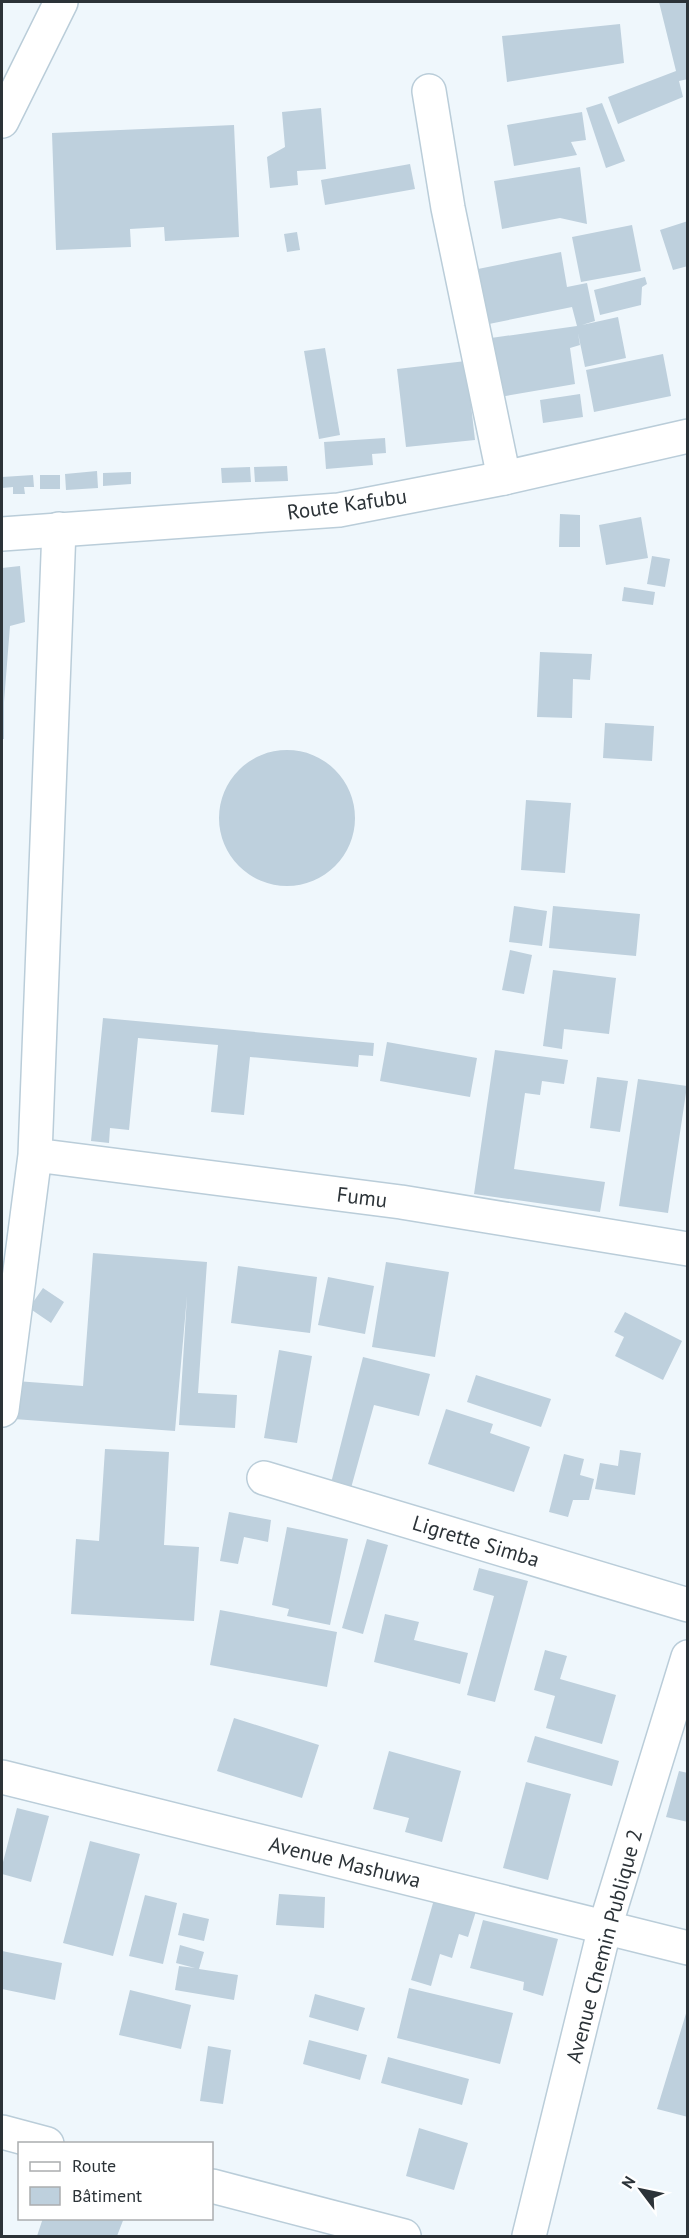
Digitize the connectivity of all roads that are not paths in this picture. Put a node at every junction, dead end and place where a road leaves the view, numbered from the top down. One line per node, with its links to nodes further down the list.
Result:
1 (61, 2): 3 (street)
2 (429, 92): 5 (street)
3 (2, 121)
4 (686, 443): 5 (street, Route Kafubu)
5 (504, 478): 6 (street, Route Kafubu)
6 (60, 529): 7 (street, Route Kafubu); 8 (street)
7 (2, 534)
8 (35, 1155): 9 (street, Fumu); 10 (street)
9 (687, 1249)
10 (2, 1410)
11 (264, 1478): 12 (street, Ligrette Simba)
12 (687, 1605)
13 (687, 1657): 15 (street, Avenue Chemin Publique 2)
14 (2, 1777): 15 (street, Avenue Mashuwa)
15 (605, 1927): 16 (street, Avenue Mashuwa); 21 (street, Avenue Chemin Publique 2)
16 (687, 1948)
17 (2, 2132): 18 (street)
18 (40, 2142)
19 (213, 2186): 20 (street)
20 (404, 2236)
21 (529, 2236)

